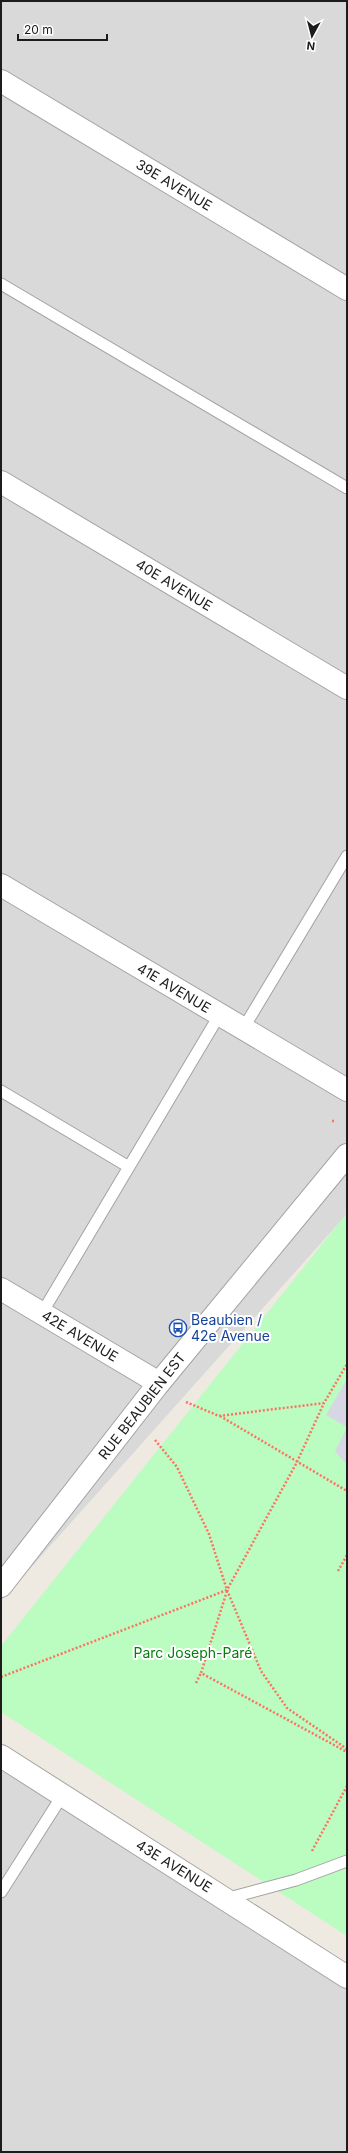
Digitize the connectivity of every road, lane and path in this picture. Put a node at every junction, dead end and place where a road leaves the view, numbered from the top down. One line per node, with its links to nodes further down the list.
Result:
1 (1, 81): 3 (street, 39E AVENUE)
2 (1, 284): 5 (lane)
3 (347, 288)
4 (1, 482): 6 (street, 40E AVENUE)
5 (347, 488)
6 (347, 688)
7 (347, 856): 10 (lane)
8 (1, 885): 9 (street, 41E AVENUE)
9 (220, 1014): 10 (street, 41E AVENUE); 14 (lane)
10 (243, 1029): 11 (street, 41E AVENUE)
11 (347, 1090)
12 (1, 1091): 14 (lane)
13 (347, 1155): 18 (street, RUE BEAUBIEN EST)
14 (129, 1167): 16 (lane)
15 (1, 1289): 16 (street, 42E AVENUE)
16 (42, 1313): 18 (street, 42E AVENUE)
17 (347, 1364): 20 (path)
18 (159, 1383): 27 (street, RUE BEAUBIEN EST)
19 (186, 1402): 21 (path)
20 (324, 1403): 21 (path); 23 (path)
21 (219, 1416): 23 (path)
22 (155, 1440): 28 (path)
23 (297, 1462): 24 (path); 28 (path)
24 (347, 1491)
25 (347, 1555): 26 (path)
26 (338, 1571)
27 (1, 1586)
28 (227, 1590): 29 (path); 30 (path); 32 (path)
29 (201, 1673): 31 (path); 32 (path)
30 (1, 1677)
31 (196, 1683)
32 (347, 1751)
33 (1, 1756): 35 (street, 43E AVENUE)
34 (347, 1786): 37 (path)
35 (62, 1796): 38 (lane); 39 (street, 43E AVENUE)
36 (347, 1861): 37 (lane)
37 (296, 1880): 39 (lane)
38 (1, 1892)
39 (225, 1899): 40 (street, 43E AVENUE)
40 (347, 1977)

